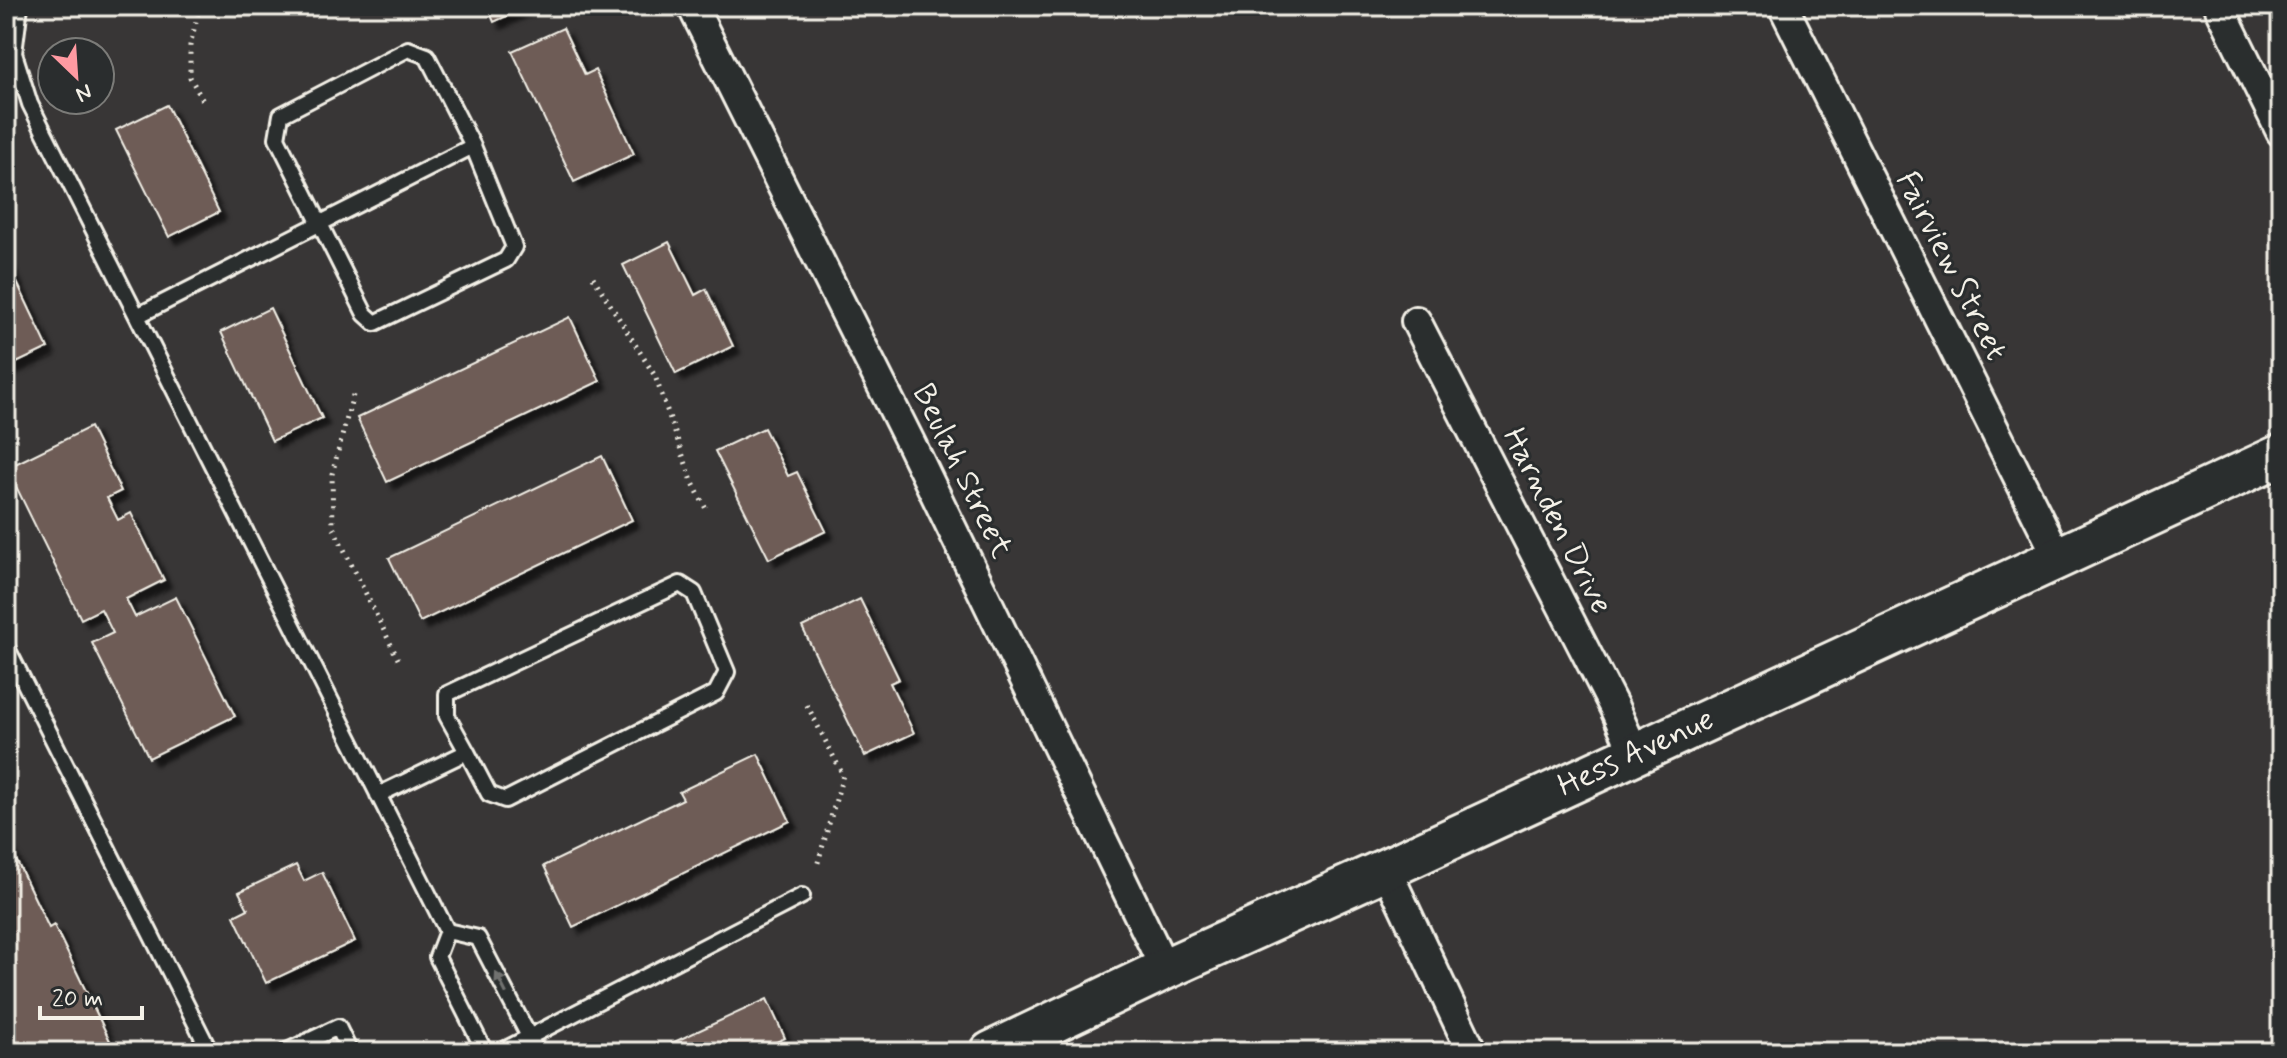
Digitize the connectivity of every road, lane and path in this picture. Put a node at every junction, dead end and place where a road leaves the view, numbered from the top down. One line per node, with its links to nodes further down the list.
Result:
1 (20, 6): 11 (lane)
2 (200, 6): 6 (path)
3 (692, 6): 27 (street, Beulah Street)
4 (1783, 6): 16 (street, Fairview Street)
5 (2219, 6): 7 (street)
6 (203, 101)
7 (2281, 132)
8 (473, 146): 9 (lane); 9 (lane); 9 (lane)
9 (319, 224): 11 (lane)
10 (593, 277): 15 (path)
11 (137, 316): 22 (lane)
12 (1416, 321): 21 (street, Harnden Drive)
13 (353, 395): 18 (path)
14 (2281, 455): 16 (street, Hess Avenue)
15 (706, 509)
16 (2058, 557): 21 (street, Hess Avenue)
17 (6, 646): 29 (lane)
18 (400, 663)
19 (807, 705): 23 (path)
20 (467, 752): 20 (lane); 22 (lane)
21 (1635, 754): 24 (street, Hess Avenue)
22 (378, 795): 26 (lane)
23 (817, 866)
24 (1386, 869): 27 (street, Hess Avenue); 36 (street)
25 (802, 896): 28 (lane)
26 (447, 931): 28 (lane, one-way to 26); 32 (lane)
27 (1165, 969): 35 (street, Hess Avenue)
28 (529, 1037): 33 (lane); 34 (lane)
29 (210, 1052)
30 (285, 1052): 31 (lane)
31 (350, 1052)
32 (485, 1052)
33 (500, 1052)
34 (537, 1052)
35 (991, 1052)
36 (1472, 1052)

